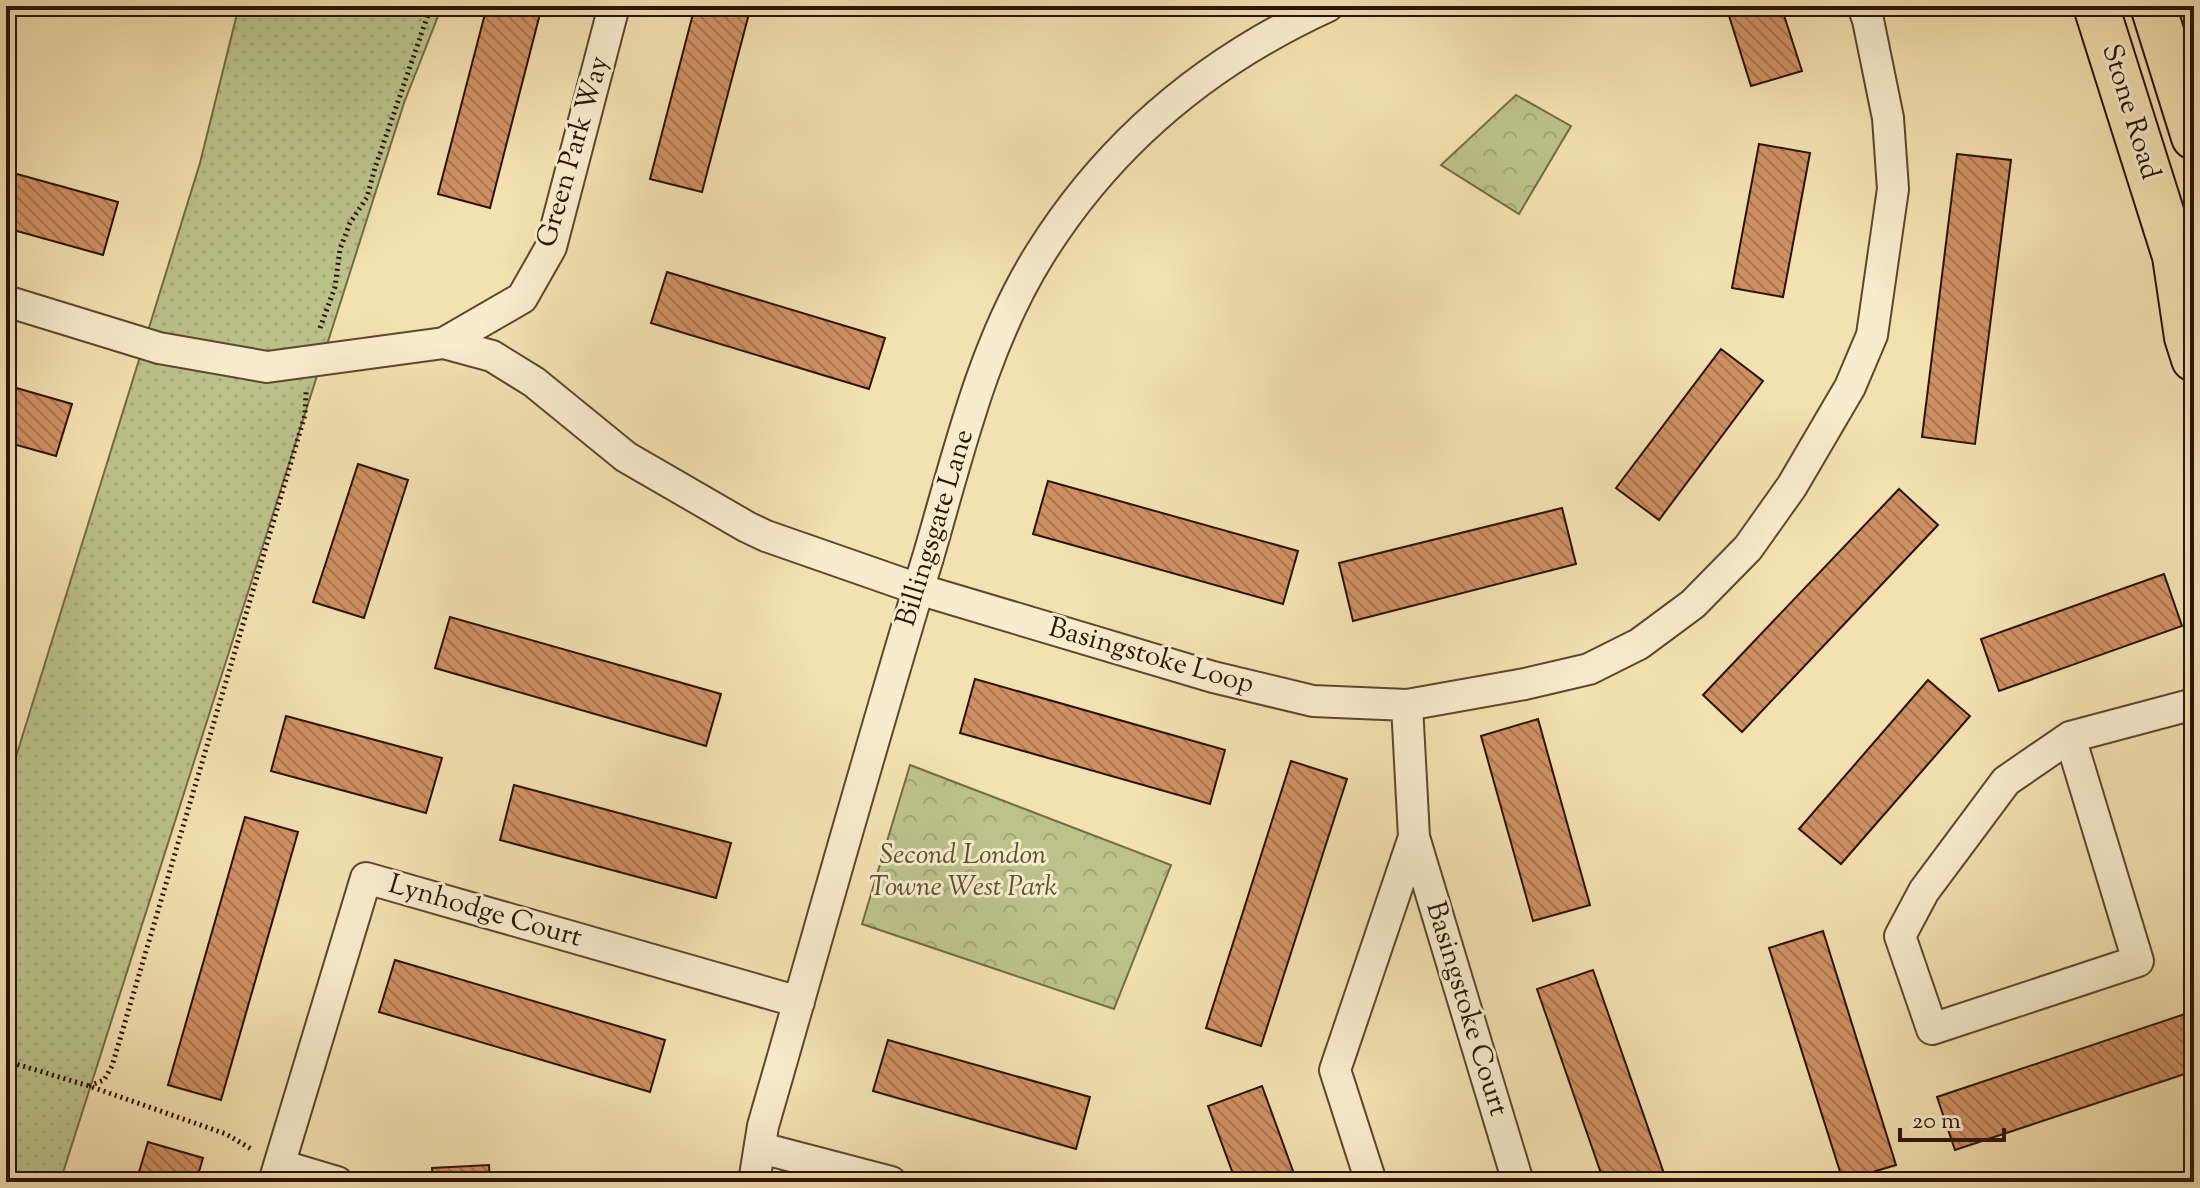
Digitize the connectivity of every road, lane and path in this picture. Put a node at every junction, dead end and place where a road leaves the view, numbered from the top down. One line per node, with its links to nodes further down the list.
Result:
1 (431, 6): 11 (path)
2 (614, 6): 9 (street, Green Park Way)
3 (1328, 6): 12 (street, Billingsgate Lane)
4 (1863, 6): 14 (street, Basingstoke Loop)
5 (2096, 6): 10 (main road, Stone Road)
6 (2153, 6): 7 (main road, Stone Road)
7 (2194, 137)
8 (6, 301): 11 (street, Basingstoke Loop)
9 (444, 343): 11 (street, Basingstoke Loop); 12 (street, Basingstoke Loop)
10 (2194, 359)
11 (308, 361): 19 (path)
12 (918, 589): 14 (street, Basingstoke Loop); 17 (street, Billingsgate Lane)
13 (2194, 704): 15 (street)
14 (1407, 705): 16 (street, Basingstoke Court)
15 (2070, 737): 15 (street)
16 (1414, 837): 25 (street, Basingstoke Court); 26 (street, Basingstoke Court)
17 (799, 1002): 20 (street, Billingsgate Lane); 21 (street, Lynhodge Court)
18 (6, 1061): 19 (path)
19 (89, 1086): 21 (path)
20 (761, 1148): 23 (street, Billingsgate Lane); 24 (street)
21 (277, 1174): 22 (street)
22 (337, 1182)
23 (754, 1182)
24 (891, 1182)
25 (1371, 1182)
26 (1518, 1182)

